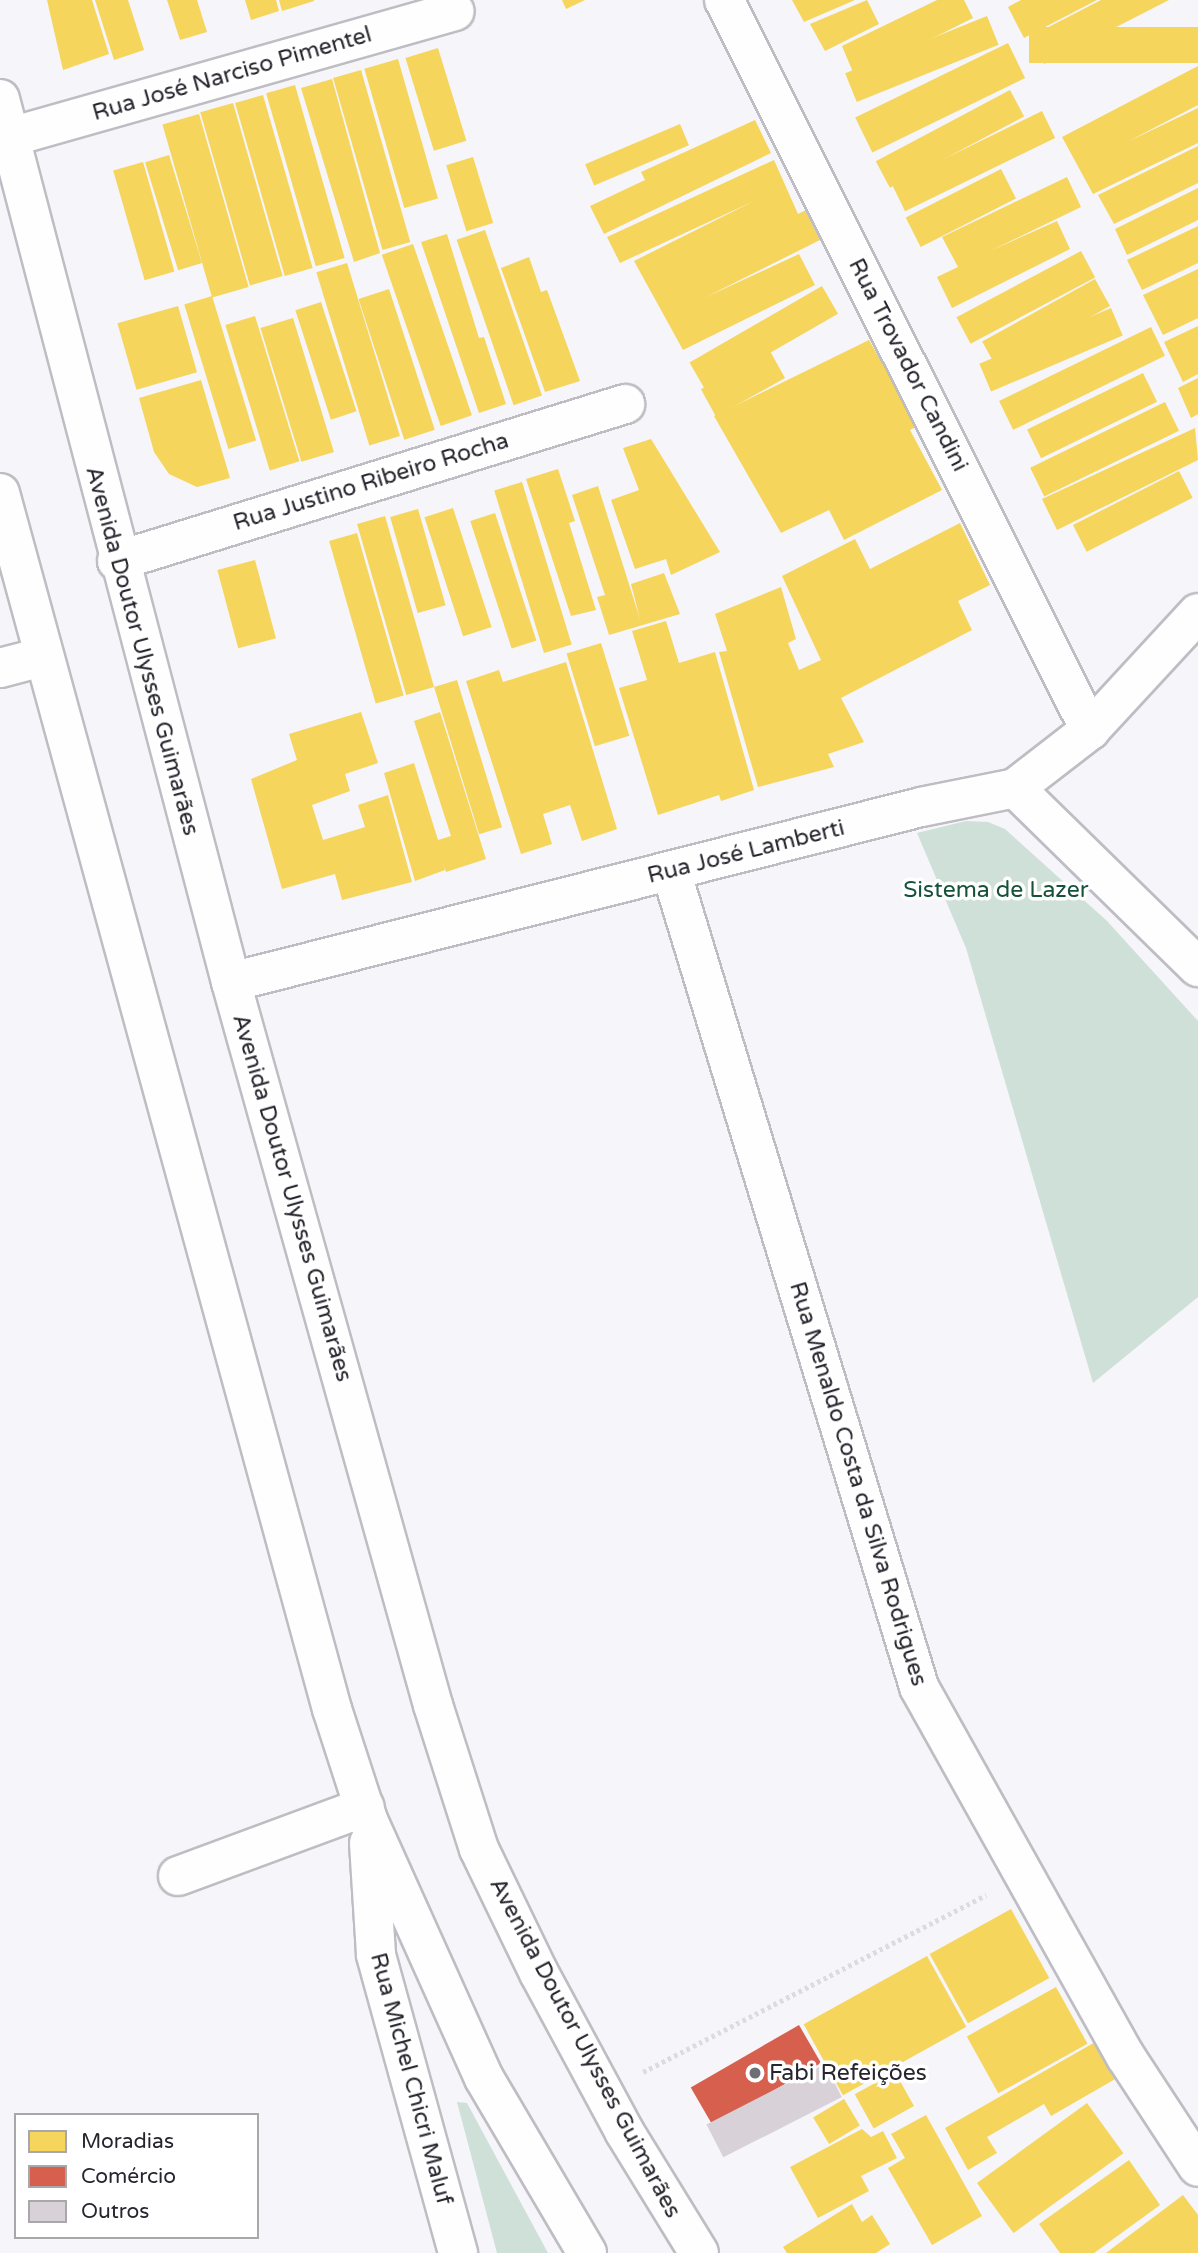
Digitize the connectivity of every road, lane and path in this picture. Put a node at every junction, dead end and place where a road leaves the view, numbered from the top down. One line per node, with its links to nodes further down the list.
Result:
1 (724, 0): 11 (street, Rua Trovador Candini)
2 (454, 11): 4 (street, Rua José Narciso Pimentel)
3 (0, 99): 4 (street, Avenida Doutor Ulysses Guimarães)
4 (10, 136): 7 (street, Avenida Doutor Ulysses Guimarães)
5 (625, 404): 7 (street, Rua Justino Ribeiro Rocha)
6 (0, 493): 9 (street)
7 (117, 561): 15 (street, Avenida Doutor Ulysses Guimarães)
8 (1198, 613): 11 (street, Rua José Lamberti)
9 (42, 657): 10 (street); 16 (street)
10 (0, 668)
11 (1090, 730): 12 (street, Rua José Lamberti)
12 (1015, 788): 13 (street, Rua José Lamberti); 14 (street)
13 (671, 871): 15 (street, Rua José Lamberti); 17 (street, Rua Menaldo Costa da Silva Rodrigues)
14 (1198, 967)
15 (231, 982): 19 (street, Avenida Doutor Ulysses Guimarães)
16 (366, 1814): 18 (street); 21 (street, Rua Michel Chicri Maluf); 22 (street)
17 (1024, 1875): 19 (path); 20 (street, Rua Menaldo Costa da Silva Rodrigues)
18 (178, 1876)
19 (603, 2092): 23 (street, Avenida Doutor Ulysses Guimarães)
20 (1198, 2167)
21 (453, 2252)
22 (587, 2253)
23 (699, 2253)

